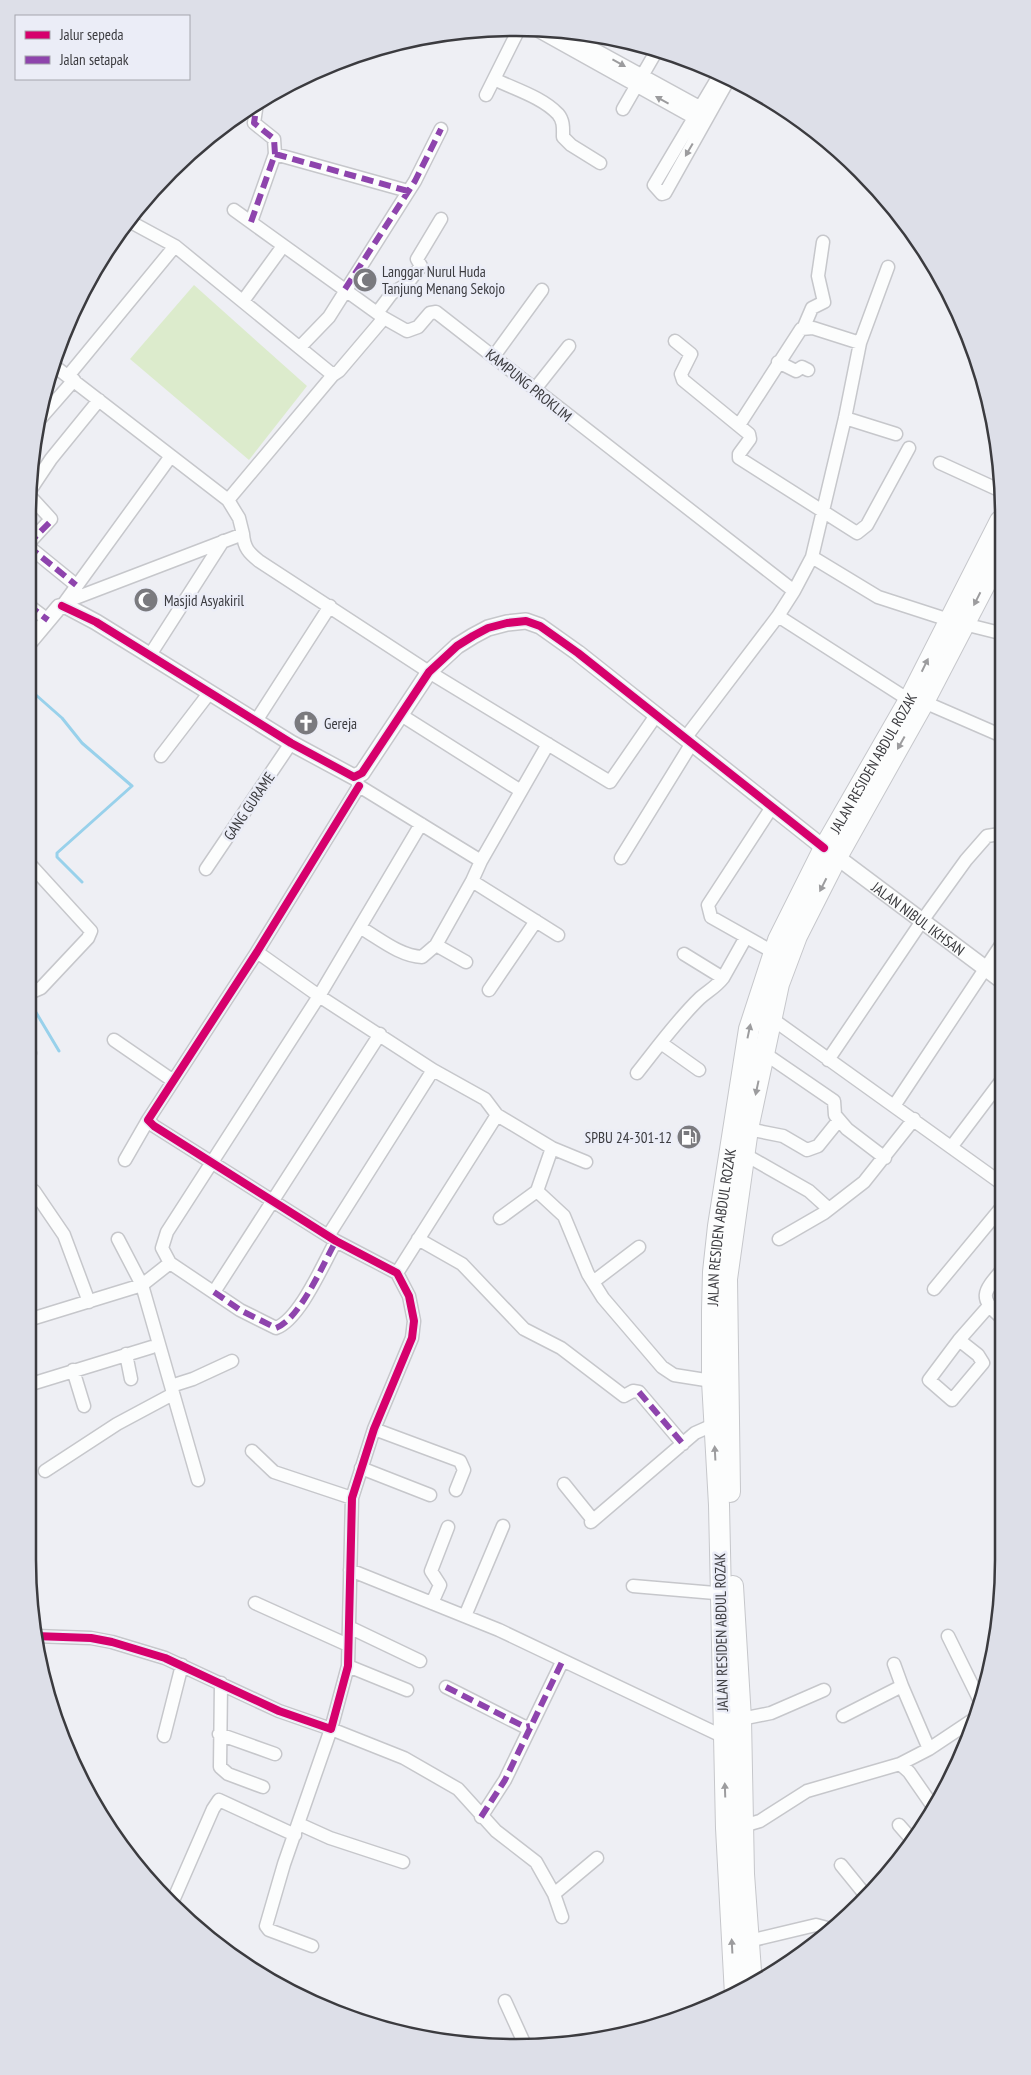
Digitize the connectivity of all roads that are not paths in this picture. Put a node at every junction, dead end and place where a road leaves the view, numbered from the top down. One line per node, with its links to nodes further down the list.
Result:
1 (516, 36): 5 (street)
2 (552, 37): 6 (street)
3 (590, 42): 6 (street, one-way to 6)
4 (653, 57): 6 (street)
5 (494, 79): 9 (street); 15 (street)
6 (640, 81): 10 (street); 12 (street)
7 (717, 81): 12 (street)
8 (724, 85): 12 (street)
9 (486, 95)
10 (623, 109)
11 (256, 113): 14 (street)
12 (702, 115): 12 (street, one-way to 12)
13 (441, 129): 16 (street)
14 (275, 154): 16 (street); 19 (street)
15 (600, 163)
16 (408, 190): 25 (street)
17 (234, 210): 19 (street, KAMPUNG PROKLIM)
18 (441, 218): 28 (street)
19 (251, 222): 23 (street, KAMPUNG PROKLIM)
20 (135, 224): 22 (street)
21 (823, 242): 29 (street)
22 (175, 246): 27 (street); 39 (street)
23 (283, 246): 25 (street, KAMPUNG PROKLIM); 27 (street)
24 (888, 267): 31 (street)
25 (345, 289): 28 (street, KAMPUNG PROKLIM); 33 (street)
26 (542, 290): 34 (street)
27 (243, 301): 33 (street)
28 (380, 315): 34 (street, KAMPUNG PROKLIM); 38 (street)
29 (803, 328): 31 (street); 35 (street)
30 (675, 341): 44 (street)
31 (860, 343): 43 (street)
32 (569, 346): 40 (street)
33 (300, 347): 38 (street)
34 (494, 356): 40 (street, KAMPUNG PROKLIM)
35 (778, 362): 37 (street); 44 (street)
36 (60, 369): 39 (street)
37 (808, 370)
38 (333, 375): 51 (street)
39 (71, 378): 41 (street); 42 (street)
40 (534, 389): 62 (street, KAMPUNG PROKLIM)
41 (99, 400): 47 (street); 49 (street)
42 (49, 407)
43 (845, 418): 45 (street); 53 (street)
44 (738, 425): 53 (street)
45 (896, 434)
46 (909, 448): 53 (street)
47 (171, 456): 51 (street); 61 (street)
48 (940, 463): 50 (street)
49 (37, 479)
50 (994, 487)
51 (228, 500): 55 (street)
52 (36, 503): 56 (street)
53 (823, 511): 59 (street)
54 (995, 532): 68 (highway, JALAN RESIDEN ABDUL ROZAK)
55 (243, 534): 57 (street); 64 (street)
56 (36, 536)
57 (223, 541): 63 (street); 71 (street)
58 (36, 552): 61 (street)
59 (812, 557): 62 (street); 68 (street)
60 (995, 564): 68 (highway, JALAN RESIDEN ABDUL ROZAK, one-way to 68)
61 (76, 585): 63 (street)
62 (794, 591): 66 (street)
63 (63, 604): 67 (street); 71 (street)
64 (330, 606): 72 (street); 77 (street)
65 (36, 611): 67 (street)
66 (778, 616): 74 (street); 79 (street)
67 (48, 620): 70 (street)
68 (956, 622): 69 (street); 74 (highway, JALAN RESIDEN ABDUL ROZAK)
69 (995, 631)
70 (36, 634)
71 (150, 655): 73 (street)
72 (429, 672): 75 (street, JALAN NIBUL IKHSAN); 76 (street, JALAN NIBUL IKHSAN); 81 (street)
73 (210, 692): 77 (street); 82 (street)
74 (916, 701): 78 (street); 88 (highway, JALAN RESIDEN ABDUL ROZAK)
75 (658, 714): 79 (street, JALAN NIBUL IKHSAN); 81 (street)
76 (400, 715): 83 (street, JALAN NIBUL IKHSAN); 84 (street)
77 (256, 721): 80 (street)
78 (995, 733)
79 (689, 740): 85 (street, JALAN NIBUL IKHSAN); 89 (street)
80 (291, 743): 83 (street); 91 (street, GANG GURAME)
81 (548, 744): 84 (street)
82 (161, 756)
83 (357, 781): 86 (street); 100 (street)
84 (521, 791): 90 (street)
85 (772, 807): 88 (street, JALAN NIBUL IKHSAN); 98 (street)
86 (421, 824): 90 (street); 96 (street)
87 (995, 835): 95 (street)
88 (831, 852): 95 (street, JALAN NIBUL IKHSAN); 101 (highway, JALAN RESIDEN ABDUL ROZAK); 111 (highway, JALAN RESIDEN ABDUL ROZAK, one-way to 111)
89 (621, 858)
90 (481, 861): 93 (street)
91 (206, 869)
92 (36, 870): 108 (street)
93 (472, 881): 94 (street); 99 (street)
94 (536, 921): 97 (street); 109 (street)
95 (922, 921): 105 (street, JALAN NIBUL IKHSAN); 116 (street)
96 (361, 928): 99 (street); 110 (street)
97 (558, 934)
98 (746, 937): 101 (street); 107 (street)
99 (436, 945): 104 (street)
100 (257, 952): 110 (street); 120 (street)
101 (773, 952): 164 (highway, JALAN RESIDEN ABDUL ROZAK, one-way to 101)
102 (995, 953): 105 (street)
103 (684, 954): 107 (street)
104 (466, 962)
105 (984, 967): 106 (street, JALAN NIBUL IKHSAN); 122 (street)
106 (995, 975)
107 (723, 978): 114 (street)
108 (36, 990)
109 (489, 990)
110 (319, 996): 112 (street); 133 (street)
111 (771, 1018): 115 (highway, JALAN RESIDEN ABDUL ROZAK); 116 (street)
112 (380, 1034): 117 (street); 138 (street)
113 (114, 1040): 120 (street)
114 (661, 1043): 118 (street); 119 (street)
115 (764, 1053): 126 (street); 127 (highway, JALAN RESIDEN ABDUL ROZAK, one-way to 127)
116 (828, 1060): 122 (street)
117 (433, 1070): 123 (street); 142 (street)
118 (699, 1070)
119 (637, 1073)
120 (172, 1080): 125 (street)
121 (995, 1089): 128 (street)
122 (894, 1106): 124 (street)
123 (497, 1115): 129 (street); 144 (street)
124 (914, 1119): 128 (street); 131 (street)
125 (148, 1120): 132 (street); 133 (street)
126 (839, 1120): 127 (street); 131 (street)
127 (748, 1129): 130 (highway, JALAN RESIDEN ABDUL ROZAK)
128 (952, 1146): 135 (street)
129 (552, 1148): 134 (street); 136 (street)
130 (744, 1154): 139 (street); 183 (highway, JALAN RESIDEN ABDUL ROZAK)
131 (885, 1158): 139 (street)
132 (125, 1160)
133 (213, 1162): 138 (street); 147 (street)
134 (586, 1162)
135 (995, 1178)
136 (538, 1190): 141 (street); 150 (street)
137 (36, 1194): 154 (street)
138 (272, 1199): 142 (street); 153 (street)
139 (829, 1209): 145 (street)
140 (995, 1215): 152 (street)
141 (500, 1218)
142 (332, 1238): 148 (street); 153 (street)
143 (118, 1239): 151 (street)
144 (418, 1239): 148 (street); 170 (street)
145 (779, 1239)
146 (639, 1247): 150 (street)
147 (170, 1263): 151 (street); 153 (street)
148 (397, 1273): 169 (street)
149 (995, 1279): 155 (street)
150 (592, 1282): 164 (street)
151 (142, 1285): 154 (street); 166 (street)
152 (934, 1289)
153 (214, 1292)
154 (89, 1302): 157 (street)
155 (988, 1307): 156 (street); 158 (street)
156 (995, 1312)
157 (36, 1318)
158 (959, 1340): 158 (street)
159 (152, 1347): 160 (street)
160 (126, 1354): 162 (street); 163 (street)
161 (232, 1361): 166 (street)
162 (73, 1370): 165 (street); 167 (street)
163 (131, 1379)
164 (712, 1381): 168 (highway, JALAN RESIDEN ABDUL ROZAK)
165 (36, 1382)
166 (172, 1390): 173 (street); 174 (street)
167 (84, 1406)
168 (714, 1425): 170 (street); 183 (highway, JALAN RESIDEN ABDUL ROZAK, one-way to 168)
169 (374, 1429): 172 (street); 176 (street)
170 (683, 1444): 175 (street)
171 (252, 1451): 178 (street)
172 (362, 1468): 177 (street); 178 (street)
173 (45, 1471)
174 (198, 1480)
175 (564, 1484)
176 (456, 1490)
177 (430, 1495)
178 (352, 1498): 181 (street)
179 (503, 1526): 186 (street)
180 (448, 1527): 185 (street)
181 (350, 1570): 185 (street); 187 (street)
182 (633, 1586): 183 (street)
183 (727, 1596): 203 (highway, JALAN RESIDEN ABDUL ROZAK); 209 (highway, JALAN RESIDEN ABDUL ROZAK)
184 (255, 1603): 190 (street)
185 (432, 1603): 186 (street)
186 (465, 1616): 192 (street)
187 (351, 1628): 190 (street); 191 (street)
188 (42, 1636): 194 (street)
189 (948, 1636): 201 (street)
190 (348, 1645): 195 (street)
191 (420, 1661)
192 (562, 1662): 204 (street); 209 (street)
193 (894, 1664): 197 (street)
194 (182, 1666): 196 (street); 208 (street)
195 (348, 1666): 199 (street); 206 (street)
196 (221, 1683): 206 (street); 207 (street)
197 (902, 1686): 202 (street); 210 (street)
198 (446, 1687): 204 (street)
199 (407, 1690)
200 (824, 1690): 203 (street)
201 (975, 1693)
202 (843, 1716)
203 (741, 1719): 217 (highway, JALAN RESIDEN ABDUL ROZAK)
204 (530, 1726): 215 (street)
205 (964, 1728): 210 (street)
206 (331, 1729): 215 (street); 218 (street)
207 (219, 1734): 211 (street); 213 (street)
208 (164, 1736)
209 (724, 1737): 231 (highway, JALAN RESIDEN ABDUL ROZAK, one-way to 209)
210 (929, 1749): 212 (street)
211 (275, 1754)
212 (900, 1764): 214 (street); 217 (street)
213 (263, 1787)
214 (929, 1801)
215 (482, 1817): 224 (street)
216 (899, 1825): 219 (street)
217 (743, 1826): 228 (highway, JALAN RESIDEN ABDUL ROZAK)
218 (297, 1830): 221 (street); 225 (street); 229 (street)
219 (907, 1835)
220 (597, 1858): 224 (street)
221 (403, 1862)
222 (841, 1865): 223 (street)
223 (861, 1890)
224 (554, 1894): 226 (street)
225 (175, 1896)
226 (562, 1917)
227 (823, 1927): 228 (street)
228 (749, 1941): 230 (highway, JALAN RESIDEN ABDUL ROZAK)
229 (312, 1946)
230 (751, 1977)
231 (735, 1985)
232 (505, 2001): 233 (street)
233 (522, 2039)

